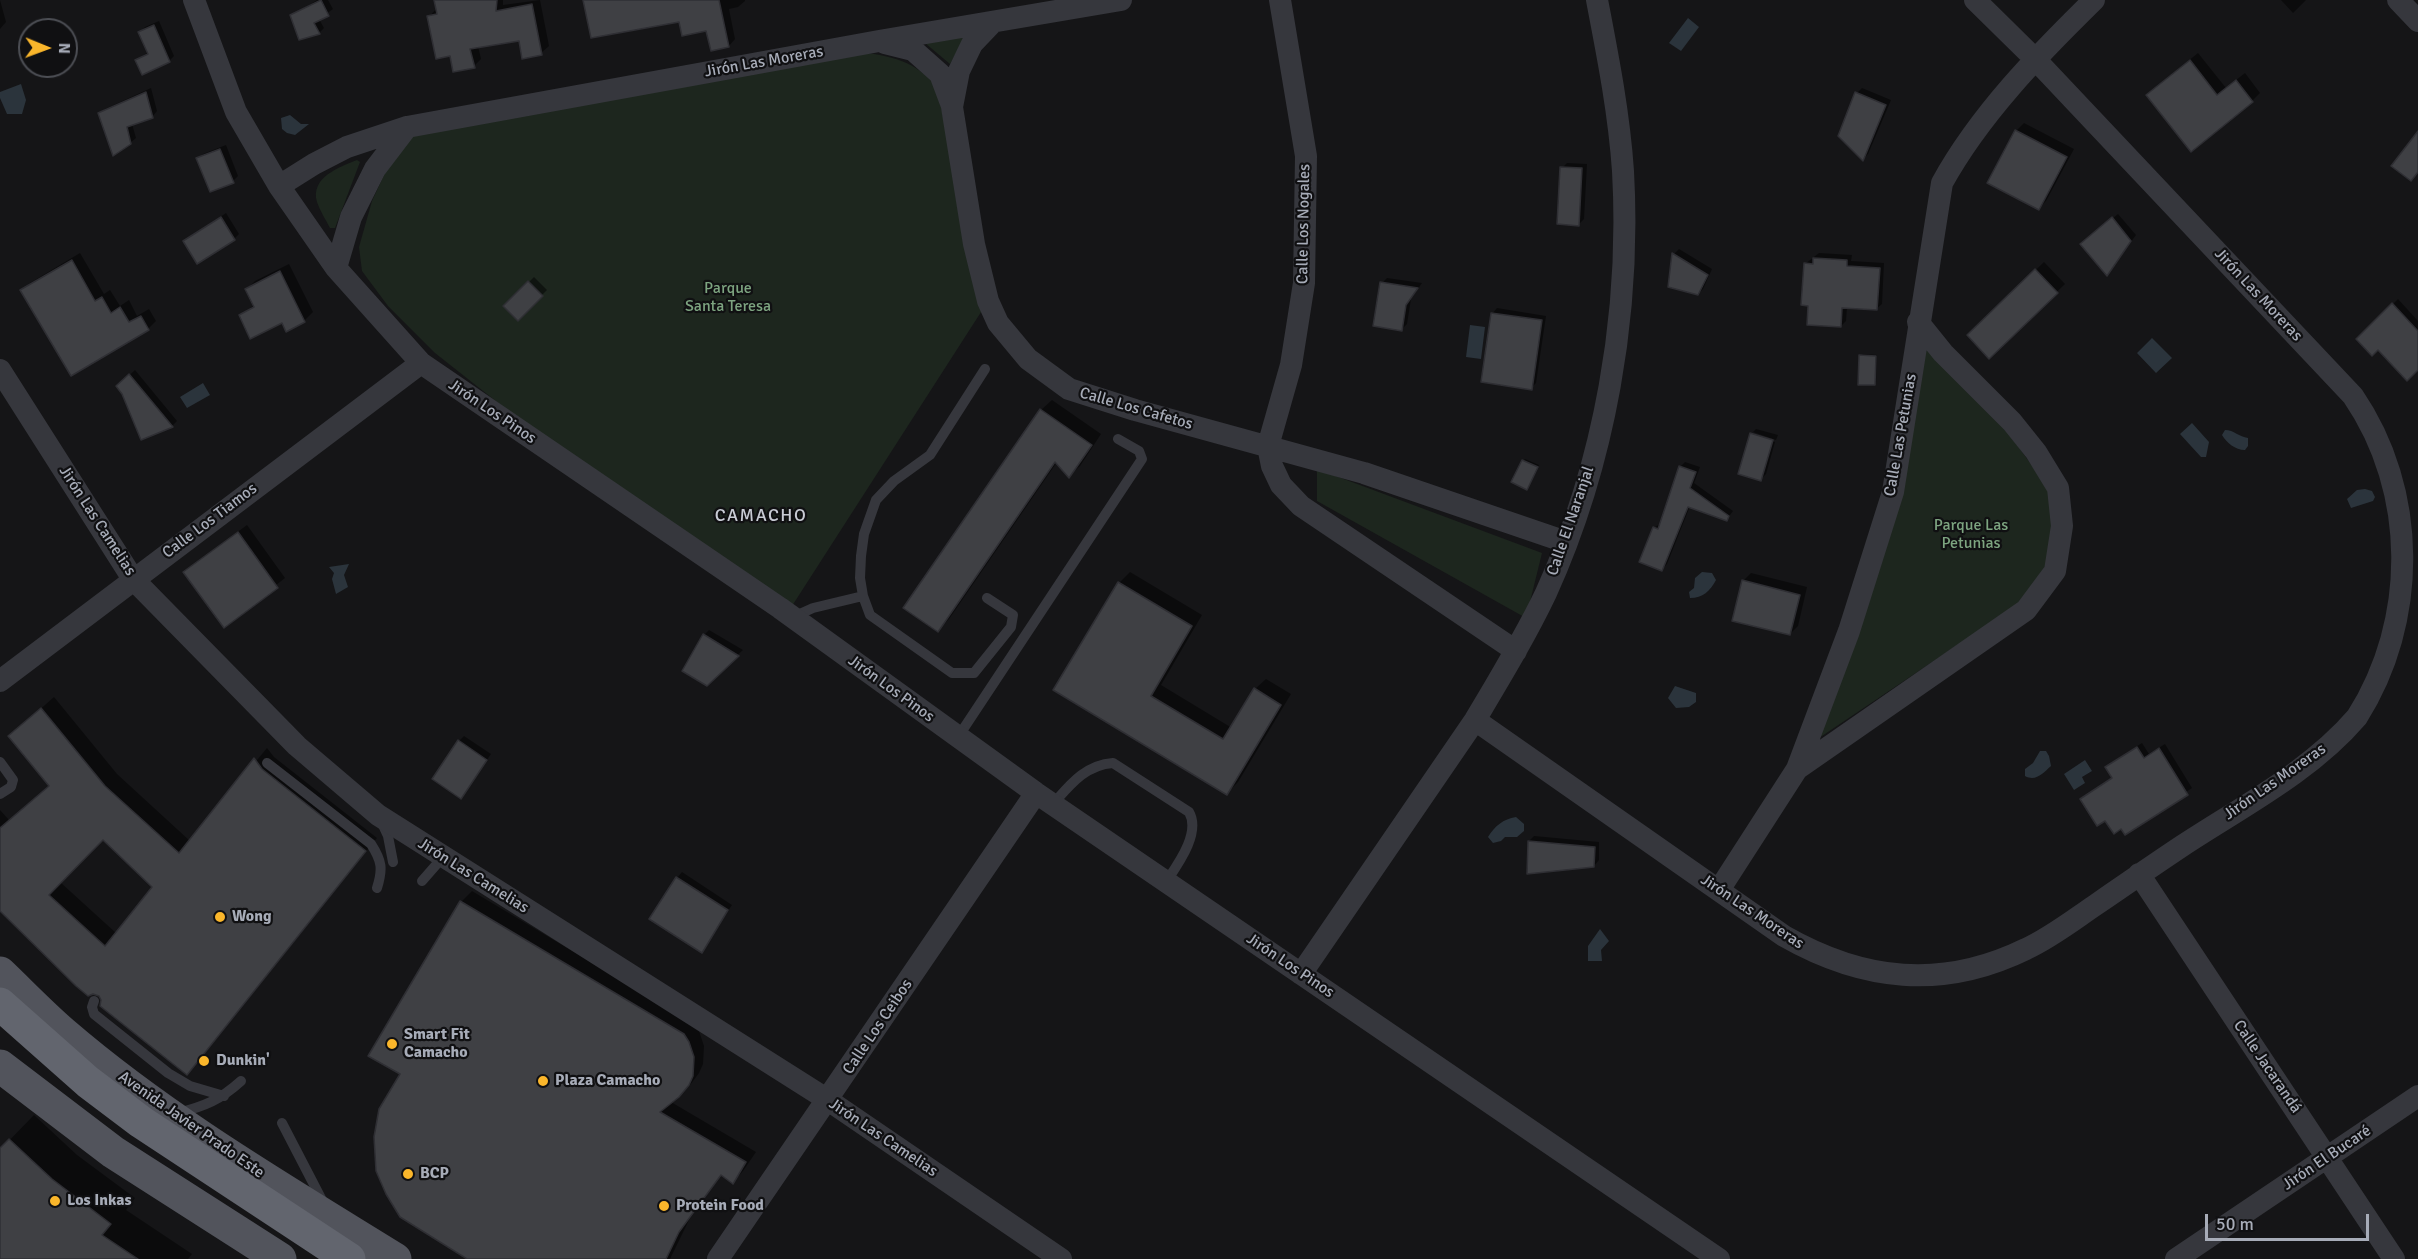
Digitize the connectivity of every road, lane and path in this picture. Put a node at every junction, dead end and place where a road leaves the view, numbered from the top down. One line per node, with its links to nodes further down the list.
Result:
1 (194, 0): 14 (street, Jirón Los Pinos)
2 (1120, 0): 9 (street, Jirón Las Moreras)
3 (1280, 0): 21 (street, Calle Los Nogales)
4 (1597, 0): 22 (street, Calle El Naranjal)
5 (1975, 0): 11 (street, Jirón Las Moreras)
6 (2094, 0): 11 (street, Calle Las Petunias)
7 (2398, 0): 8 (street)
8 (2418, 21)
9 (993, 22): 10 (street, Jirón Las Moreras); 12 (street, Calle Los Cafetos)
10 (879, 41): 12 (street, Calle Los Cafetos); 13 (street, Jirón Las Moreras)
11 (2035, 59): 16 (street, Calle Las Petunias); 26 (street, Jirón Las Moreras)
12 (952, 107): 21 (street, Calle Los Cafetos)
13 (407, 127): 14 (street, Jirón Las Moreras); 15 (street)
14 (279, 186): 15 (street, Jirón Los Pinos)
15 (336, 268): 17 (street, Jirón Los Pinos)
16 (1918, 322): 34 (street, Calle Las Petunias); 34 (street)
17 (421, 363): 23 (street, Calle Los Tiamos); 27 (street, Jirón Los Pinos)
18 (985, 369): 24 (lane)
19 (0, 370): 23 (street, Jirón Las Camelias)
20 (1118, 439): 31 (lane)
21 (1268, 446): 22 (street, Calle Los Cafetos); 28 (street)
22 (1566, 542): 28 (street, Calle El Naranjal)
23 (133, 579): 29 (street, Calle Los Tiamos); 37 (street, Jirón Las Camelias)
24 (863, 596): 25 (lane); 27 (lane)
25 (987, 598)
26 (2415, 603): 40 (street, Jirón Las Moreras)
27 (792, 617): 31 (street, Jirón Los Pinos)
28 (1516, 651): 30 (street, Calle El Naranjal)
29 (0, 681)
30 (1475, 720): 44 (street, Jirón Las Moreras); 46 (street, Calle El Naranjal)
31 (958, 737): 36 (street, Jirón Los Pinos)
32 (0, 762): 35 (lane)
33 (267, 763): 43 (lane)
34 (1797, 769): 44 (street, Calle Las Petunias)
35 (0, 794)
36 (1044, 799): 42 (street, Jirón Los Pinos); 42 (lane); 54 (street, Calle Los Ceibos)
37 (378, 815): 38 (street, Jirón Las Camelias); 39 (lane)
38 (443, 857): 41 (lane); 54 (street, Jirón Las Camelias)
39 (393, 862)
40 (2139, 874): 44 (street, Jirón Las Moreras); 58 (street, Calle Jacarandá)
41 (422, 881)
42 (1166, 882): 46 (street, Jirón Los Pinos)
43 (377, 888)
44 (1719, 890)
45 (0, 973): 55 (main road, Avenida Javier Prado Este)
46 (1301, 974): 66 (street, Jirón Los Pinos)
47 (94, 1001): 52 (lane)
48 (0, 1004): 57 (highway)
49 (0, 1036): 57 (highway)
50 (4, 1078): 60 (main road)
51 (241, 1081): 52 (lane)
52 (224, 1096): 55 (lane)
53 (2418, 1096): 58 (street, Jirón El Bucaré)
54 (828, 1100): 64 (street, Calle Los Ceibos); 65 (street, Jirón Las Camelias)
55 (172, 1115): 59 (main road, Avenida Javier Prado Este)
56 (282, 1123): 59 (lane)
57 (136, 1130): 61 (highway); 62 (highway)
58 (2327, 1158): 67 (street, Jirón El Bucaré); 68 (street, Calle Jacarandá)
59 (330, 1218): 63 (main road, Avenida Javier Prado Este)
60 (280, 1259)
61 (312, 1259)
62 (349, 1259)
63 (395, 1259)
64 (718, 1259)
65 (1061, 1259)
66 (1719, 1259)
67 (2176, 1259)
68 (2394, 1259)

